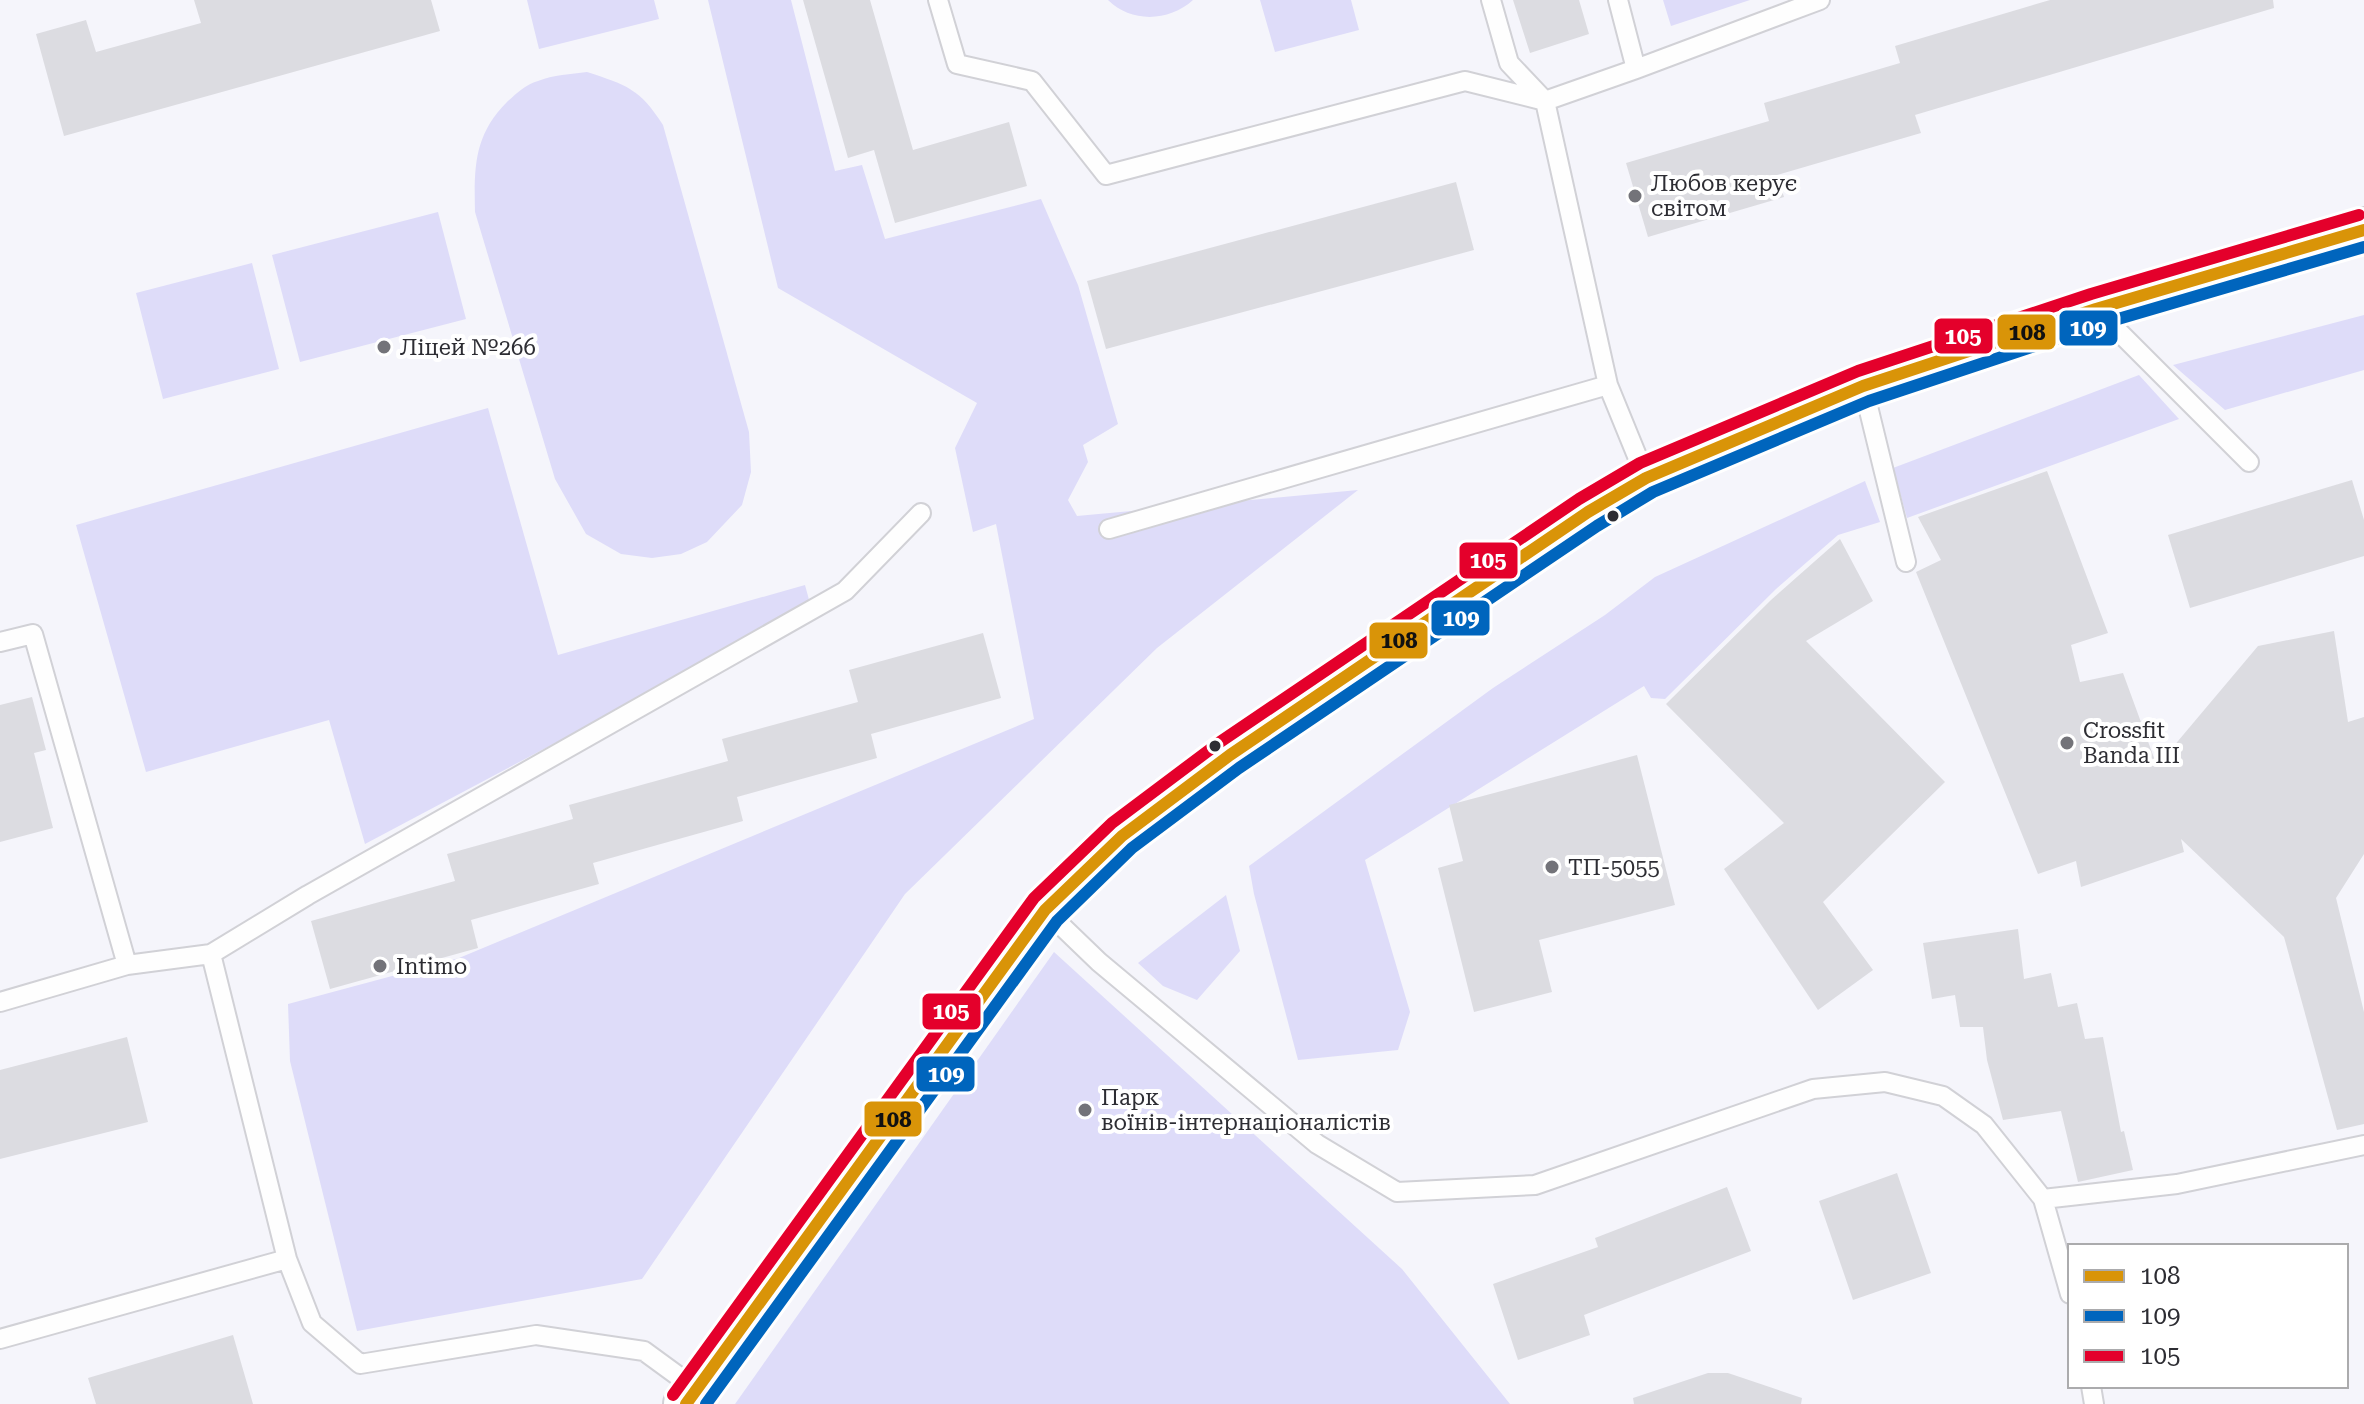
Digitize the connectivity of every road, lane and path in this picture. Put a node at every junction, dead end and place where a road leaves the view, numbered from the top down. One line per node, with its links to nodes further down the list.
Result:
1 (938, 0): 6 (lane)
2 (1491, 0): 6 (lane)
3 (1618, 0): 5 (lane)
4 (1820, 0): 5 (lane)
5 (1636, 69): 6 (lane)
6 (1545, 101): 9 (lane)
7 (2364, 230): 8 (street)
8 (2096, 309): 10 (street); 11 (lane)
9 (1608, 385): 12 (lane); 14 (lane)
10 (1863, 386): 12 (street); 15 (lane)
11 (2249, 462)
12 (1646, 478): 17 (street)
13 (921, 513): 18 (lane)
14 (1109, 529)
15 (1906, 562)
16 (0, 642): 19 (lane)
17 (1045, 910): 22 (lane); 26 (street)
18 (211, 954): 19 (lane); 23 (lane)
19 (127, 965): 20 (lane)
20 (0, 1002)
21 (2364, 1145): 22 (lane)
22 (2043, 1199): 24 (lane)
23 (287, 1259): 25 (lane); 26 (lane)
24 (2068, 1287)
25 (0, 1339)
26 (691, 1397)

